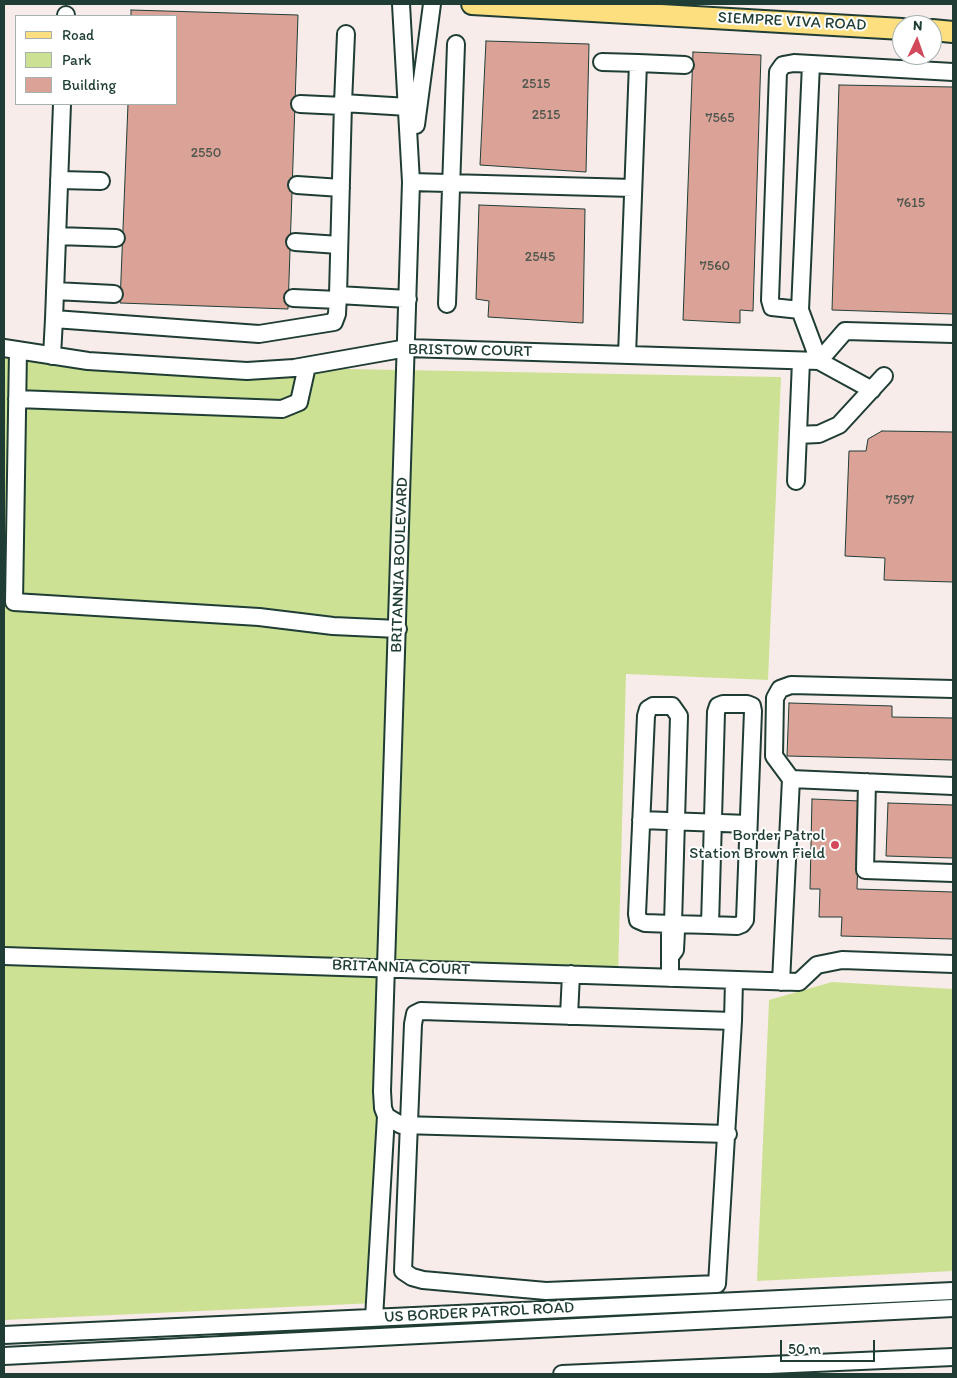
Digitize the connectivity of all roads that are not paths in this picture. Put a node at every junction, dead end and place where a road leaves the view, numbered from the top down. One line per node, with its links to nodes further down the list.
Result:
1 (402, 4): 15 (street, BRITANNIA BOULEVARD)
2 (432, 4): 16 (street, BRITANNIA BOULEVARD)
3 (472, 4): 4 (main road, SIEMPRE VIVA ROAD)
4 (892, 28)
5 (346, 34): 13 (street)
6 (456, 44): 20 (street)
7 (602, 62): 8 (street)
8 (638, 63): 9 (street); 23 (street)
9 (685, 64)
10 (811, 64): 11 (street); 34 (street); 34 (street)
11 (953, 72)
12 (300, 104): 13 (street)
13 (343, 104): 15 (street); 22 (street)
14 (62, 105): 17 (street)
15 (408, 107): 16 (street, BRITANNIA BOULEVARD)
16 (411, 162): 19 (street, BRITANNIA BOULEVARD)
17 (59, 180): 18 (street); 24 (street)
18 (101, 181)
19 (411, 182): 20 (street); 32 (street, BRITANNIA BOULEVARD)
20 (451, 182): 23 (street); 33 (street)
21 (297, 186): 22 (street)
22 (341, 188): 27 (street)
23 (633, 188): 39 (street)
24 (57, 236): 25 (street); 28 (street)
25 (116, 238)
26 (295, 242): 27 (street)
27 (339, 244): 31 (street)
28 (55, 291): 29 (street); 35 (street)
29 (114, 294)
30 (292, 298): 31 (street)
31 (338, 298): 32 (street); 35 (street)
32 (408, 299): 37 (street, BRITANNIA BOULEVARD)
33 (447, 304)
34 (800, 310): 42 (street)
35 (54, 319): 40 (street)
36 (953, 334): 42 (street)
37 (407, 348): 39 (street, BRISTOW COURT); 43 (street, BRISTOW COURT); 49 (street, BRITANNIA BOULEVARD)
38 (11, 349): 40 (street, BRISTOW COURT); 46 (street)
39 (627, 355): 41 (street, BRISTOW COURT)
40 (52, 356): 43 (street, BRISTOW COURT)
41 (801, 361): 42 (street, BRISTOW COURT); 47 (street)
42 (819, 361): 45 (street)
43 (307, 366): 46 (street)
44 (884, 376): 45 (street)
45 (872, 390): 47 (street)
46 (17, 399): 49 (street)
47 (798, 435): 48 (street)
48 (796, 481)
49 (398, 629): 63 (street, BRITANNIA BOULEVARD)
50 (953, 690): 51 (street)
51 (791, 779): 52 (street); 67 (street)
52 (867, 782): 53 (street); 58 (street)
53 (953, 786)
54 (641, 820): 55 (street); 55 (street); 59 (street)
55 (676, 821): 56 (street); 59 (street)
56 (713, 822): 57 (street); 57 (street); 60 (street)
57 (748, 824): 60 (street)
58 (953, 873)
59 (673, 924): 60 (street); 65 (street)
60 (710, 925)
61 (4, 956): 63 (street, BRITANNIA COURT)
62 (953, 964): 67 (street, BRITANNIA COURT)
63 (387, 968): 64 (street, BRITANNIA COURT); 70 (street, BRITANNIA BOULEVARD)
64 (571, 974): 65 (street, BRITANNIA COURT); 68 (street)
65 (670, 978): 66 (street, BRITANNIA COURT)
66 (734, 980): 67 (street, BRITANNIA COURT); 69 (street)
67 (781, 982)
68 (570, 1016): 69 (street); 71 (street)
69 (733, 1021): 72 (street)
70 (386, 1116): 71 (street); 75 (street, BRITANNIA BOULEVARD)
71 (409, 1125): 72 (street); 72 (street)
72 (728, 1134)
73 (953, 1291): 75 (street, US BORDER PATROL ROAD)
74 (953, 1308): 77 (street)
75 (374, 1318): 76 (street, US BORDER PATROL ROAD)
76 (4, 1335)
77 (4, 1356)
78 (953, 1357): 79 (street)
79 (562, 1374)

